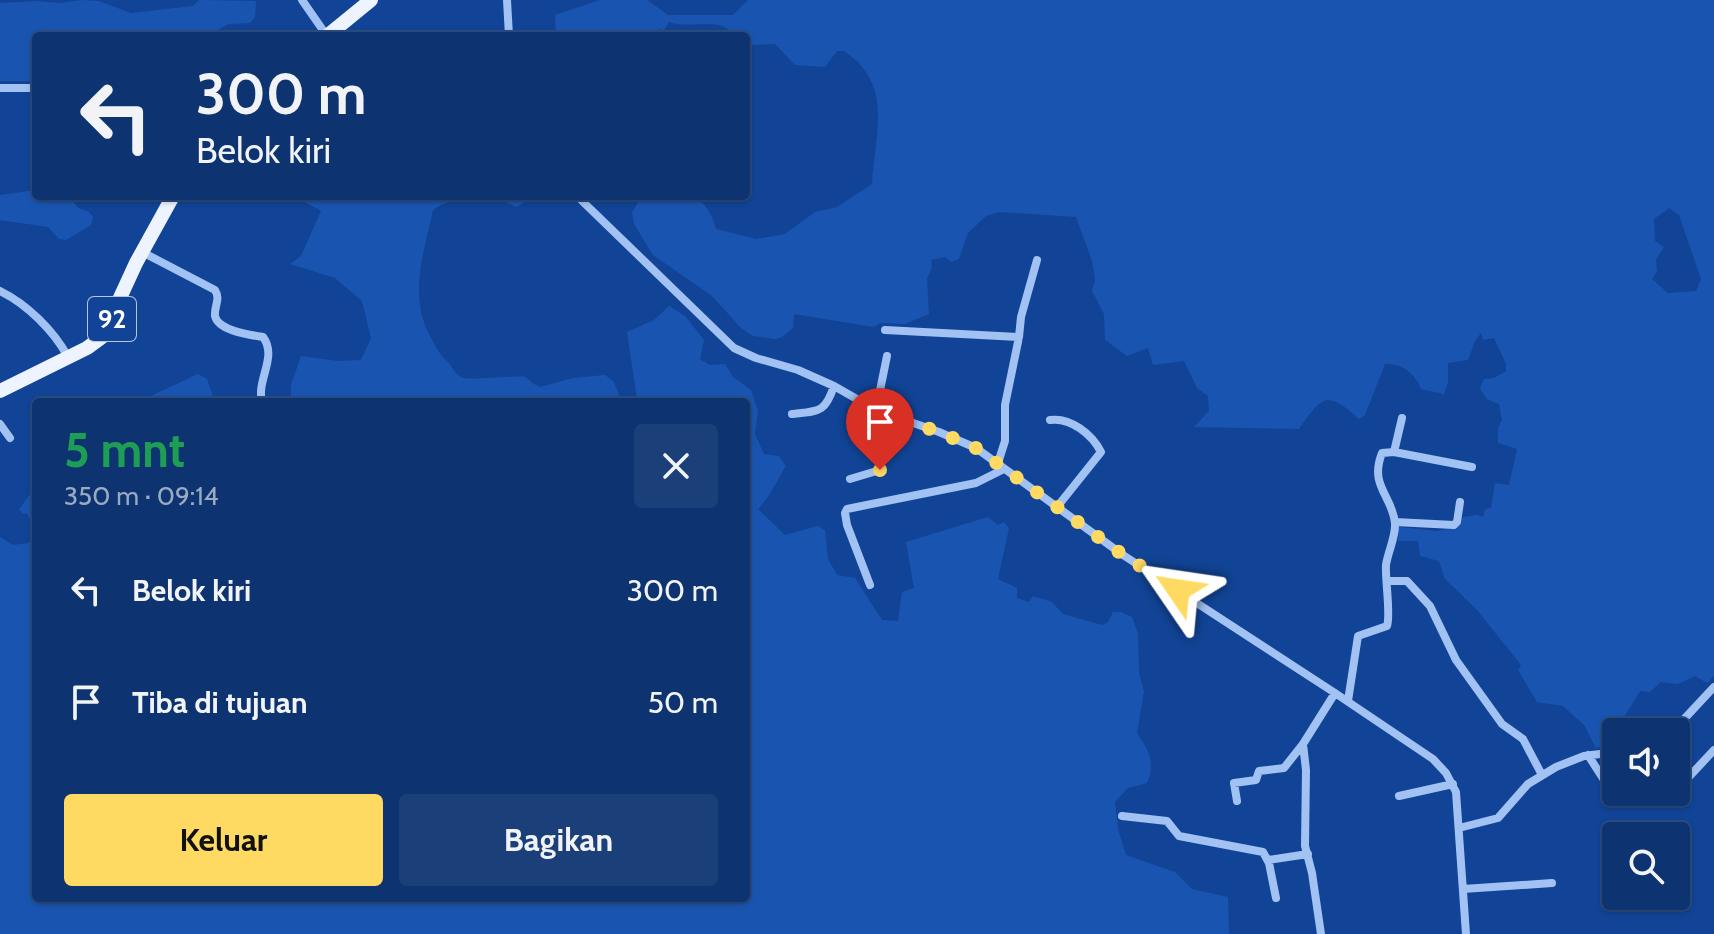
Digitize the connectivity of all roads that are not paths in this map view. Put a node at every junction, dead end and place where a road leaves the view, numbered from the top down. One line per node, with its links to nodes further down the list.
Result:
1 (302, 0): 4 (street)
2 (371, 0): 5 (main road)
3 (507, 0): 6 (street)
4 (324, 32)
5 (332, 32)
6 (509, 32)
7 (0, 88): 8 (street)
8 (32, 88)
9 (171, 200): 11 (main road, 92)
10 (581, 200): 18 (street)
11 (142, 252): 17 (main road, 92); 20 (street)
12 (1037, 260): 15 (street)
13 (0, 291): 17 (street)
14 (885, 330): 15 (street)
15 (1019, 337): 29 (street)
16 (887, 356): 21 (street)
17 (68, 357): 19 (main road, 92)
18 (834, 386): 21 (street); 22 (street)
19 (0, 391)
20 (262, 398)
21 (876, 410): 23 (street)
22 (792, 414)
23 (887, 415): 29 (street); 31 (street)
24 (1402, 418): 28 (street)
25 (1050, 420): 33 (street)
26 (0, 424): 27 (street)
27 (10, 438)
28 (1394, 452): 30 (street); 34 (street)
29 (1001, 466): 33 (street); 36 (street)
30 (1472, 467)
31 (850, 479)
32 (1460, 502): 34 (street)
33 (1057, 507): 38 (street)
34 (1395, 522): 35 (street)
35 (1388, 581): 39 (street); 45 (street)
36 (870, 585)
37 (1714, 687): 40 (street)
38 (1335, 693): 39 (street); 41 (street)
39 (1348, 701): 48 (street)
40 (1685, 718)
41 (1303, 744): 50 (street); 53 (street)
42 (1714, 750): 46 (street)
43 (1602, 754): 44 (street)
44 (1588, 755): 45 (street); 47 (street)
45 (1542, 775): 52 (street)
46 (1690, 776)
47 (1602, 777)
48 (1453, 784): 49 (street); 52 (street)
49 (1399, 796)
50 (1237, 801)
51 (1122, 816): 54 (street)
52 (1459, 828): 56 (street)
53 (1308, 854): 54 (street); 58 (street)
54 (1268, 860): 57 (street)
55 (1552, 883): 56 (street)
56 (1463, 889): 59 (street)
57 (1276, 898)
58 (1321, 934)
59 (1466, 934)

